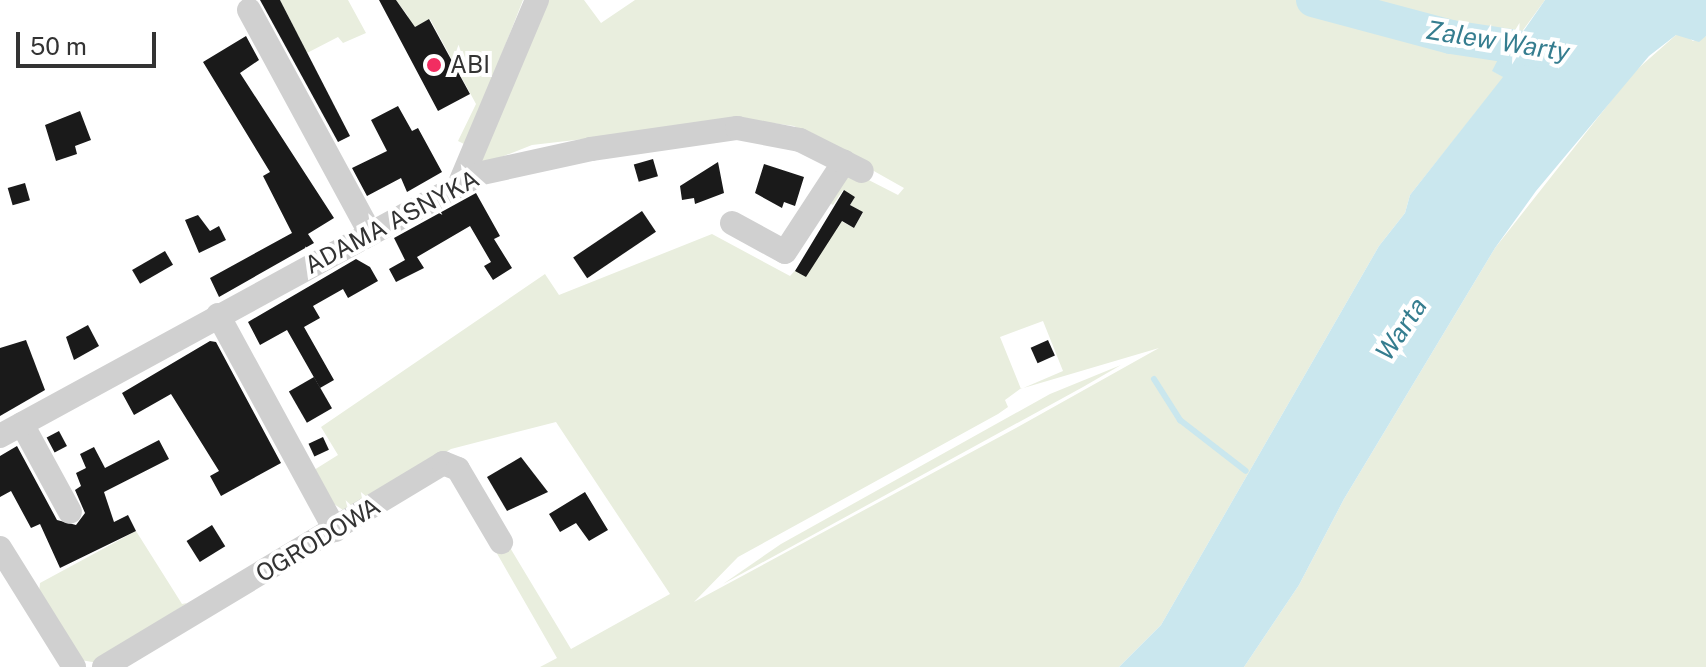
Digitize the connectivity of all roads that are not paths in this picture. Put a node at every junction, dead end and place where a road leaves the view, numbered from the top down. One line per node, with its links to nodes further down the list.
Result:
1 (537, 0): 3 (street)
2 (249, 10): 5 (street)
3 (460, 183): 4 (street, ADAMA ASNYKA); 5 (street, ADAMA ASNYKA)
4 (732, 223)
5 (369, 231): 6 (street, ADAMA ASNYKA)
6 (218, 315): 7 (street, ADAMA ASNYKA); 10 (street)
7 (22, 424): 8 (street, ADAMA ASNYKA); 9 (street)
8 (0, 436)
9 (70, 512)
10 (335, 530): 11 (street, OGRODOWA); 14 (street, OGRODOWA)
11 (501, 542)
12 (0, 548): 13 (street)
13 (74, 667)
14 (104, 667)

